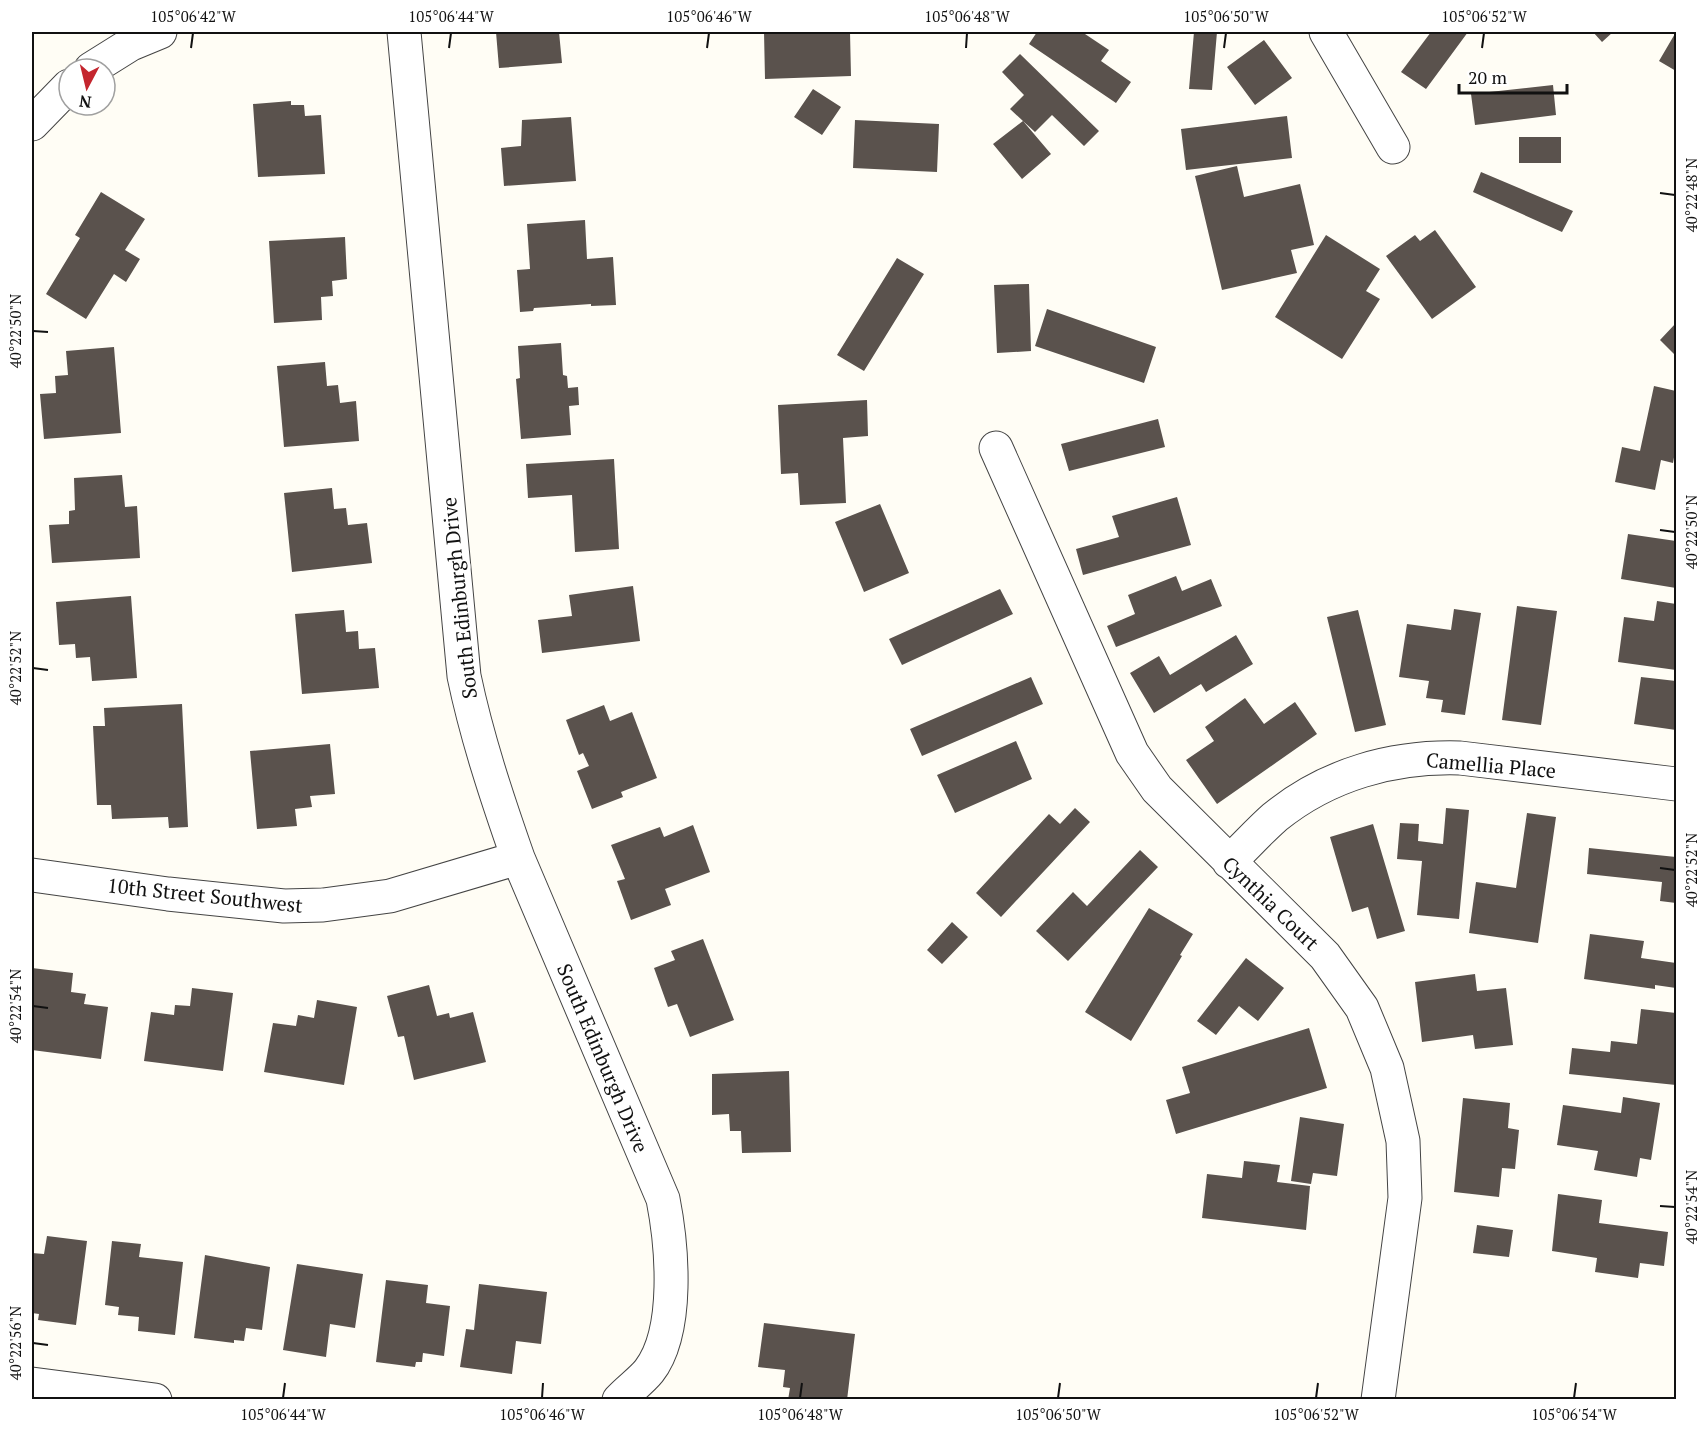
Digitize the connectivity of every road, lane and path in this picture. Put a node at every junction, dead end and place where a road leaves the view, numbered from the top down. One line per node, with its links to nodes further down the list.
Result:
1 (160, 32): 4 (street)
2 (404, 32): 10 (street, South Edinburgh Drive)
3 (1326, 32): 7 (street)
4 (110, 57)
5 (57, 98): 6 (street)
6 (32, 124)
7 (1393, 147)
8 (996, 448): 11 (street, Cynthia Court)
9 (1677, 784): 11 (street, Camellia Place)
10 (518, 858): 12 (street, 10th Street Southwest); 15 (street, South Edinburgh Drive)
11 (1229, 862): 16 (street, Cynthia Court)
12 (32, 875)
13 (32, 1384): 14 (street)
14 (155, 1400)
15 (619, 1400)
16 (1377, 1400)

